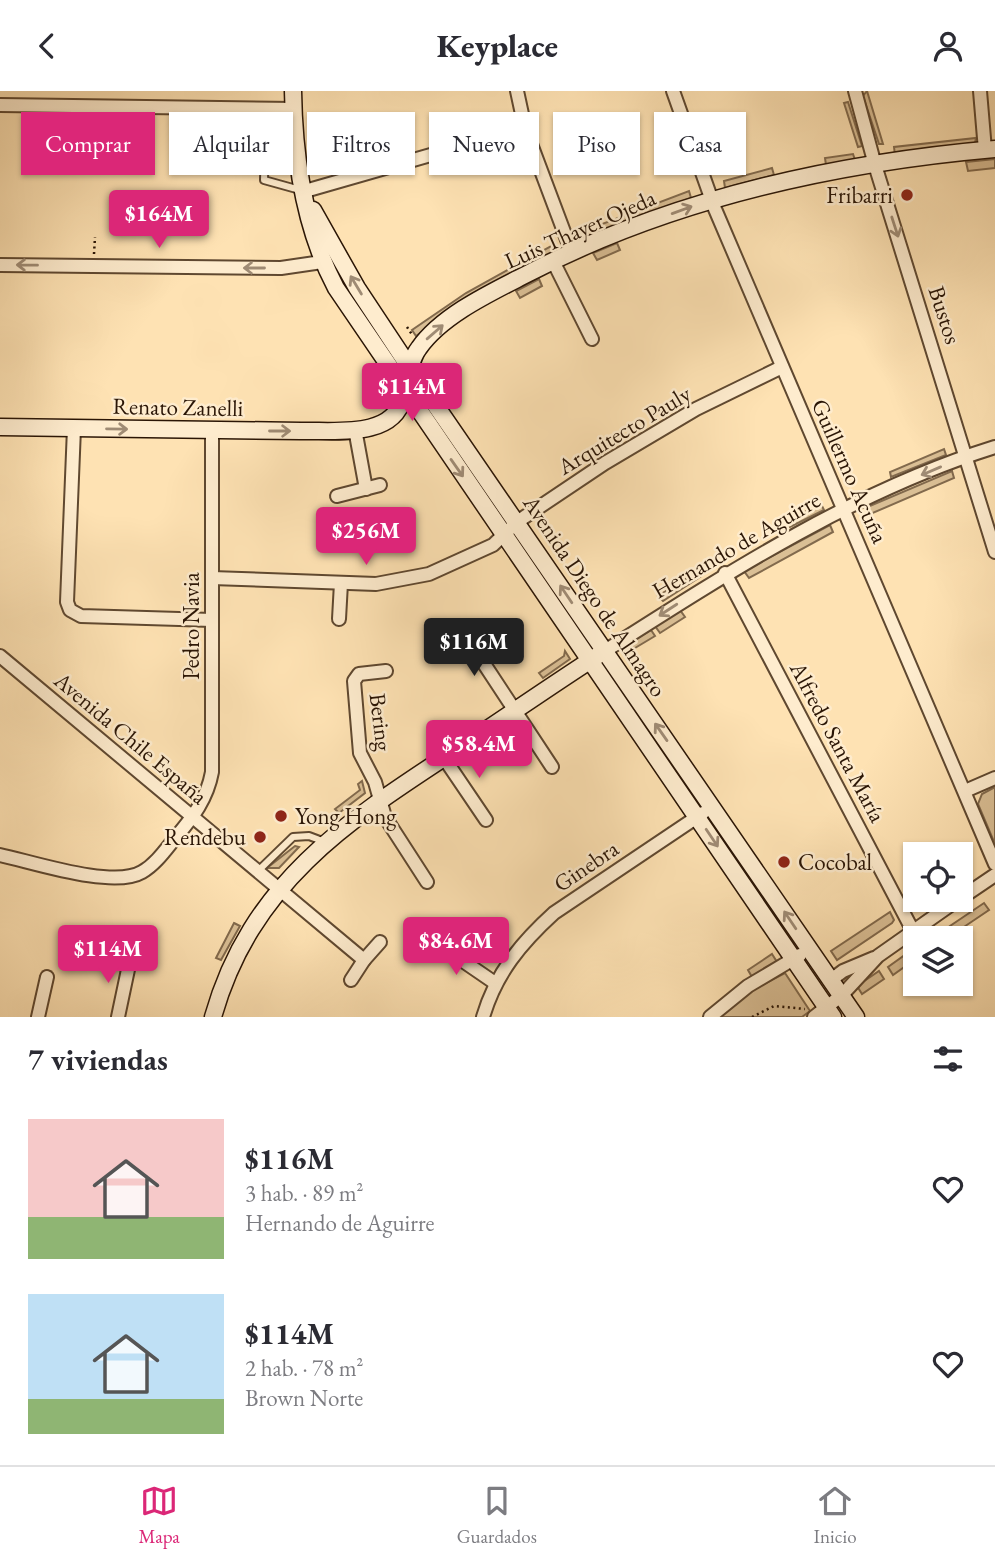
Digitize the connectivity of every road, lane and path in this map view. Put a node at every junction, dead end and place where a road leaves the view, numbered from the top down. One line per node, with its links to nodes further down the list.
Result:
1 (293, 91): 7 (street, Avenida Diego de Almagro)
2 (517, 91): 8 (street)
3 (673, 91): 15 (street, Guillermo Acuña)
4 (855, 91): 13 (street, Bustos)
5 (979, 91): 10 (street, Luis Thayer Ojeda)
6 (0, 105): 7 (street)
7 (293, 109): 9 (street, Avenida Diego de Almagro)
8 (522, 112)
9 (294, 132): 14 (street, Avenida Diego de Almagro); 14 (lane)
10 (990, 149): 13 (street, Luis Thayer Ojeda)
11 (429, 156): 14 (street)
12 (539, 165): 18 (street)
13 (875, 165): 15 (street, Luis Thayer Ojeda); 35 (street, Bustos, one-way to 35)
14 (305, 193): 20 (street, Avenida Diego de Almagro); 26 (street, Avenida Diego de Almagro, one-way to 14)
15 (711, 199): 18 (street, Luis Thayer Ojeda, one-way to 15); 25 (street, Guillermo Acuña)
16 (95, 237): 17 (path)
17 (94, 253)
18 (572, 253): 19 (street, Luis Thayer Ojeda)
19 (553, 261): 24 (street); 26 (street, Luis Thayer Ojeda, one-way to 19)
20 (322, 262): 21 (street, one-way to 21); 27 (street, Avenida Diego de Almagro)
21 (0, 265)
22 (400, 328): 23 (path)
23 (413, 337)
24 (592, 339)
25 (782, 367): 39 (street, Guillermo Acuña); 40 (street, Arquitecto Pauly)
26 (410, 368): 27 (street, Luis Thayer Ojeda); 40 (street, Avenida Diego de Almagro)
27 (405, 391): 28 (street); 29 (street, Avenida Diego de Almagro)
28 (394, 417): 29 (street); 32 (street, Renato Zanelli)
29 (424, 419): 41 (street, Avenida Diego de Almagro, one-way to 41)
30 (0, 427): 31 (street, Renato Zanelli)
31 (74, 428): 33 (street, Renato Zanelli, one-way to 33); 47 (street)
32 (355, 429): 33 (street, Renato Zanelli, one-way to 32); 37 (street)
33 (212, 430): 44 (street, Pedro Navia)
34 (995, 447): 35 (street, Hernando de Aguirre)
35 (967, 455): 39 (street, Hernando de Aguirre, one-way to 39); 42 (street, Bustos)
36 (380, 485): 37 (street)
37 (366, 489): 38 (street)
38 (337, 496)
39 (844, 509): 43 (street, Hernando de Aguirre); 57 (street, Guillermo Acuña)
40 (517, 522): 41 (street, Arquitecto Pauly); 49 (street, Avenida Diego de Almagro, one-way to 40)
41 (504, 536): 45 (street, Arquitecto Pauly); 51 (street, Avenida Diego de Almagro)
42 (995, 552)
43 (725, 573): 49 (street, Hernando de Aguirre, one-way to 49); 72 (street, Alfredo Santa María)
44 (212, 578): 45 (street, Arquitecto Pauly); 47 (street, Pedro Navia)
45 (341, 583): 46 (street)
46 (339, 619)
47 (212, 620): 60 (street, Pedro Navia)
48 (471, 644): 53 (street)
49 (605, 651): 51 (street, Hernando de Aguirre); 59 (street, Avenida Diego de Almagro, one-way to 49)
50 (0, 656): 60 (street, Avenida Chile España)
51 (589, 661): 53 (street, Hernando de Aguirre); 61 (street, Avenida Diego de Almagro)
52 (386, 671): 58 (street, Bering)
53 (515, 711): 54 (street, Hernando de Aguirre); 55 (street)
54 (444, 758): 58 (street, Hernando de Aguirre); 62 (street)
55 (552, 767)
56 (995, 778): 57 (street)
57 (965, 790): 65 (street, Guillermo Acuña)
58 (380, 800): 63 (street, Hernando de Aguirre); 68 (street)
59 (713, 807): 61 (street, Ginebra); 77 (street, Avenida Diego de Almagro, one-way to 59)
60 (193, 817): 64 (street, Pedro Navia); 66 (street, Avenida Chile España)
61 (698, 817): 79 (street, Avenida Diego de Almagro, one-way to 79); 85 (street, Ginebra)
62 (486, 820)
63 (325, 842): 66 (lane); 70 (street, Hernando de Aguirre)
64 (0, 855)
65 (995, 865)
66 (256, 872): 70 (street, Avenida Chile España)
67 (995, 875): 69 (street)
68 (427, 882)
69 (973, 890)
70 (275, 895): 81 (street, Avenida Chile España); 90 (street, Hernando de Aguirre); 91 (street, Hernando de Aguirre)
71 (941, 912): 73 (street)
72 (911, 926)
73 (921, 926)
74 (447, 939): 85 (street)
75 (903, 939): 78 (street)
76 (380, 942): 81 (street)
77 (809, 949): 79 (street); 84 (street, Avenida Diego de Almagro)
78 (878, 956): 84 (street); 86 (street)
79 (794, 958): 87 (street, Avenida Diego de Almagro); 93 (street)
80 (130, 960): 89 (street)
81 (363, 960): 83 (street)
82 (47, 977): 88 (street)
83 (351, 980)
84 (831, 980): 86 (street, Avenida Diego de Almagro)
85 (495, 983): 92 (street, Ginebra)
86 (842, 995): 87 (street); 95 (street, Avenida Diego de Almagro)
87 (821, 1013): 94 (path)
88 (38, 1017)
89 (118, 1017)
90 (212, 1017)
91 (220, 1017)
92 (483, 1017)
93 (710, 1017)
94 (752, 1017)
95 (856, 1017)

